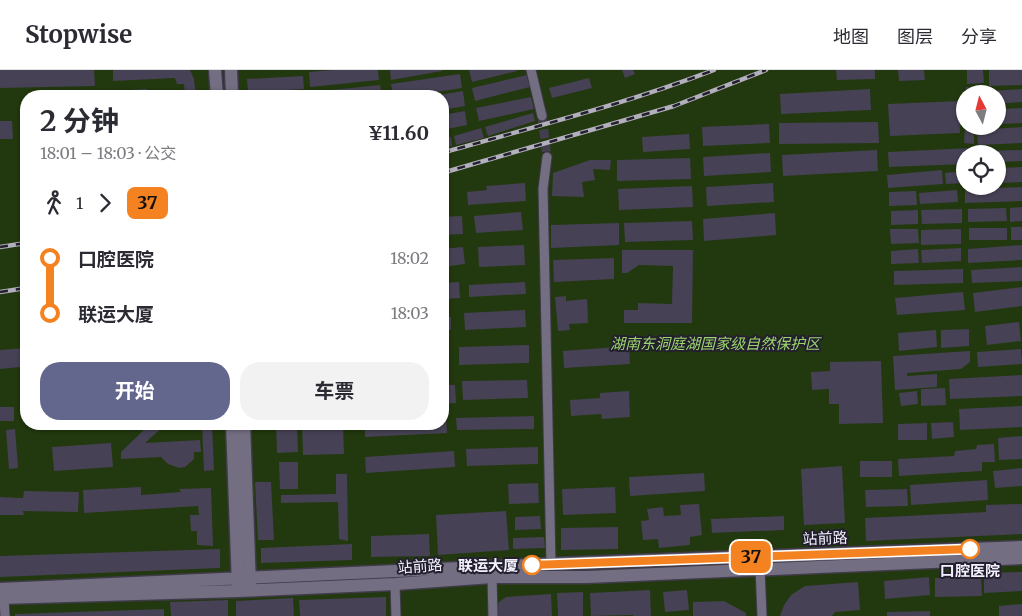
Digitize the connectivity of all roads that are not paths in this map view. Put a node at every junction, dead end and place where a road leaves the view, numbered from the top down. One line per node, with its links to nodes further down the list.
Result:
1 (215, 70): 4 (main road)
2 (230, 70): 5 (main road)
3 (532, 70): 6 (street)
4 (217, 90)
5 (232, 90)
6 (542, 116)
7 (547, 156): 12 (street)
8 (232, 430): 15 (main road)
9 (244, 430): 15 (main road)
10 (1022, 547): 12 (main road, 站前路)
11 (1022, 558): 13 (main road, 站前路)
12 (551, 564): 15 (main road, 站前路)
13 (760, 568): 14 (main road, 站前路); 21 (street)
14 (492, 577): 16 (main road, 站前路); 20 (street)
15 (244, 584): 16 (main road, 站前路); 17 (main road, 站前路)
16 (395, 584): 19 (street)
17 (1, 595): 18 (street)
18 (5, 616)
19 (396, 616)
20 (493, 616)
21 (762, 616)

